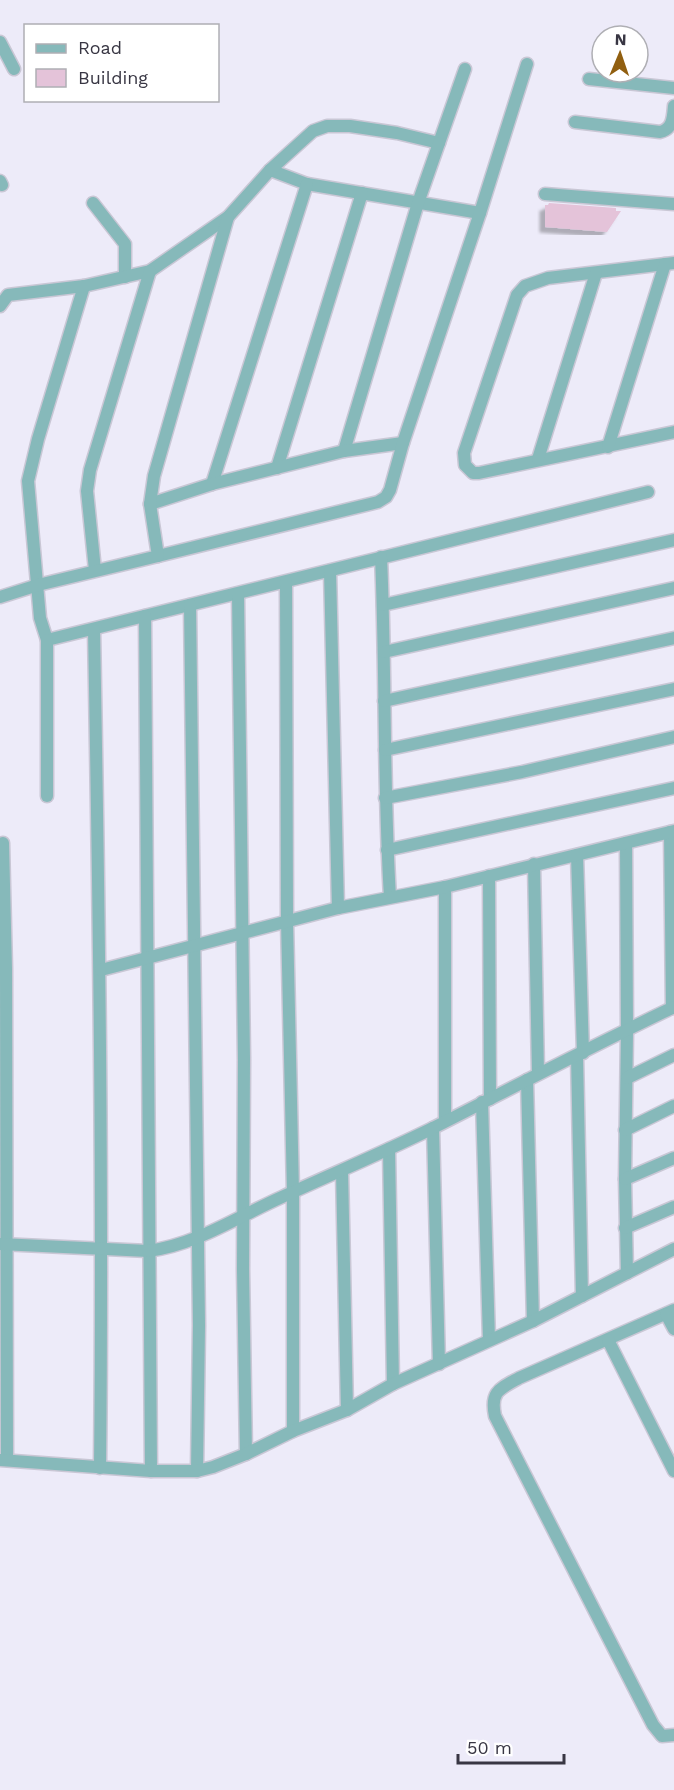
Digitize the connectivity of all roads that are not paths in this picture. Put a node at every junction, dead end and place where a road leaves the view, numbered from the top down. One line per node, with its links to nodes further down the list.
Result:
1 (0, 42): 3 (street)
2 (527, 64): 17 (street)
3 (14, 69)
4 (465, 69): 9 (street)
5 (589, 79): 6 (street)
6 (674, 88)
7 (674, 106): 8 (street)
8 (575, 122)
9 (440, 143): 10 (street); 14 (street)
10 (270, 170): 11 (street); 18 (street)
11 (307, 184): 12 (street); 32 (street)
12 (362, 193): 14 (street); 31 (street)
13 (546, 194): 16 (street)
14 (418, 202): 17 (street); 29 (street)
15 (93, 203): 22 (street)
16 (674, 204)
17 (480, 213): 27 (street)
18 (228, 216): 20 (street); 34 (street)
19 (670, 263): 21 (street); 28 (street)
20 (150, 271): 22 (street); 38 (street)
21 (596, 273): 30 (street); 30 (street)
22 (125, 277): 23 (street)
23 (84, 286): 24 (street); 41 (street)
24 (4, 296): 25 (street)
25 (0, 306)
26 (674, 432): 28 (street)
27 (403, 443): 29 (street); 36 (street)
28 (608, 447): 30 (street)
29 (344, 451): 31 (street)
30 (538, 459)
31 (277, 468): 32 (street)
32 (212, 484): 34 (street)
33 (648, 492): 37 (street)
34 (150, 504): 36 (street)
35 (674, 540): 45 (street)
36 (158, 556): 38 (street)
37 (381, 557): 39 (street); 45 (street)
38 (95, 570): 41 (street)
39 (330, 571): 40 (street); 68 (street)
40 (286, 582): 43 (street); 69 (street)
41 (38, 585): 44 (street); 50 (street)
42 (674, 588): 51 (street)
43 (238, 594): 46 (street); 70 (street)
44 (0, 597)
45 (383, 604): 51 (street)
46 (190, 605): 47 (street); 71 (street)
47 (145, 616): 48 (street); 72 (street)
48 (94, 630): 50 (street); 73 (street)
49 (674, 638): 53 (street)
50 (47, 640): 57 (street)
51 (384, 652): 53 (street)
52 (674, 689): 55 (street)
53 (384, 701): 55 (street)
54 (674, 738): 58 (street)
55 (385, 750): 58 (street)
56 (674, 788): 62 (street)
57 (47, 796)
58 (385, 798): 62 (street)
59 (672, 831): 61 (street); 74 (street)
60 (3, 843): 94 (street)
61 (626, 843): 63 (street); 75 (street)
62 (387, 850): 67 (street)
63 (577, 855): 64 (street); 76 (street)
64 (534, 864): 65 (street); 78 (street)
65 (489, 876): 66 (street); 80 (street)
66 (445, 887): 67 (street); 82 (street)
67 (390, 897): 68 (street)
68 (338, 908): 69 (street)
69 (287, 921): 70 (street); 89 (street)
70 (242, 932): 71 (street); 91 (street)
71 (194, 945): 72 (street); 93 (street)
72 (147, 958): 73 (street); 97 (street)
73 (101, 970): 95 (street)
74 (673, 1007): 75 (street)
75 (627, 1031): 76 (street); 79 (street)
76 (580, 1054): 78 (street); 99 (street)
77 (674, 1055): 79 (street)
78 (532, 1076): 80 (street); 101 (street)
79 (627, 1078): 84 (street)
80 (486, 1100): 82 (street); 103 (street)
81 (674, 1106): 84 (street)
82 (445, 1120): 83 (street)
83 (433, 1128): 85 (street); 105 (street)
84 (625, 1130): 88 (street)
85 (389, 1149): 87 (street); 106 (street)
86 (674, 1158): 88 (street)
87 (342, 1171): 89 (street); 107 (street)
88 (625, 1179): 92 (street)
89 (293, 1192): 91 (street); 108 (street)
90 (674, 1207): 92 (street)
91 (244, 1214): 93 (street); 109 (street)
92 (625, 1228): 98 (street)
93 (197, 1238): 97 (street); 113 (street)
94 (3, 1244): 95 (street); 110 (street)
95 (103, 1249): 97 (street); 111 (street)
96 (674, 1249): 98 (street)
97 (148, 1251): 112 (street)
98 (627, 1273): 99 (street)
99 (582, 1296): 101 (street)
100 (670, 1312): 102 (street); 104 (street)
101 (533, 1321): 103 (street)
102 (674, 1329)
103 (489, 1340): 105 (street)
104 (608, 1340): 114 (street); 115 (street)
105 (439, 1364): 106 (street)
106 (393, 1384): 107 (street)
107 (347, 1410): 108 (street)
108 (293, 1431): 109 (street)
109 (246, 1454): 113 (street)
110 (4, 1460): 111 (street)
111 (100, 1468): 112 (street)
112 (151, 1471): 113 (street)
113 (197, 1471)
114 (674, 1471)
115 (674, 1735)

